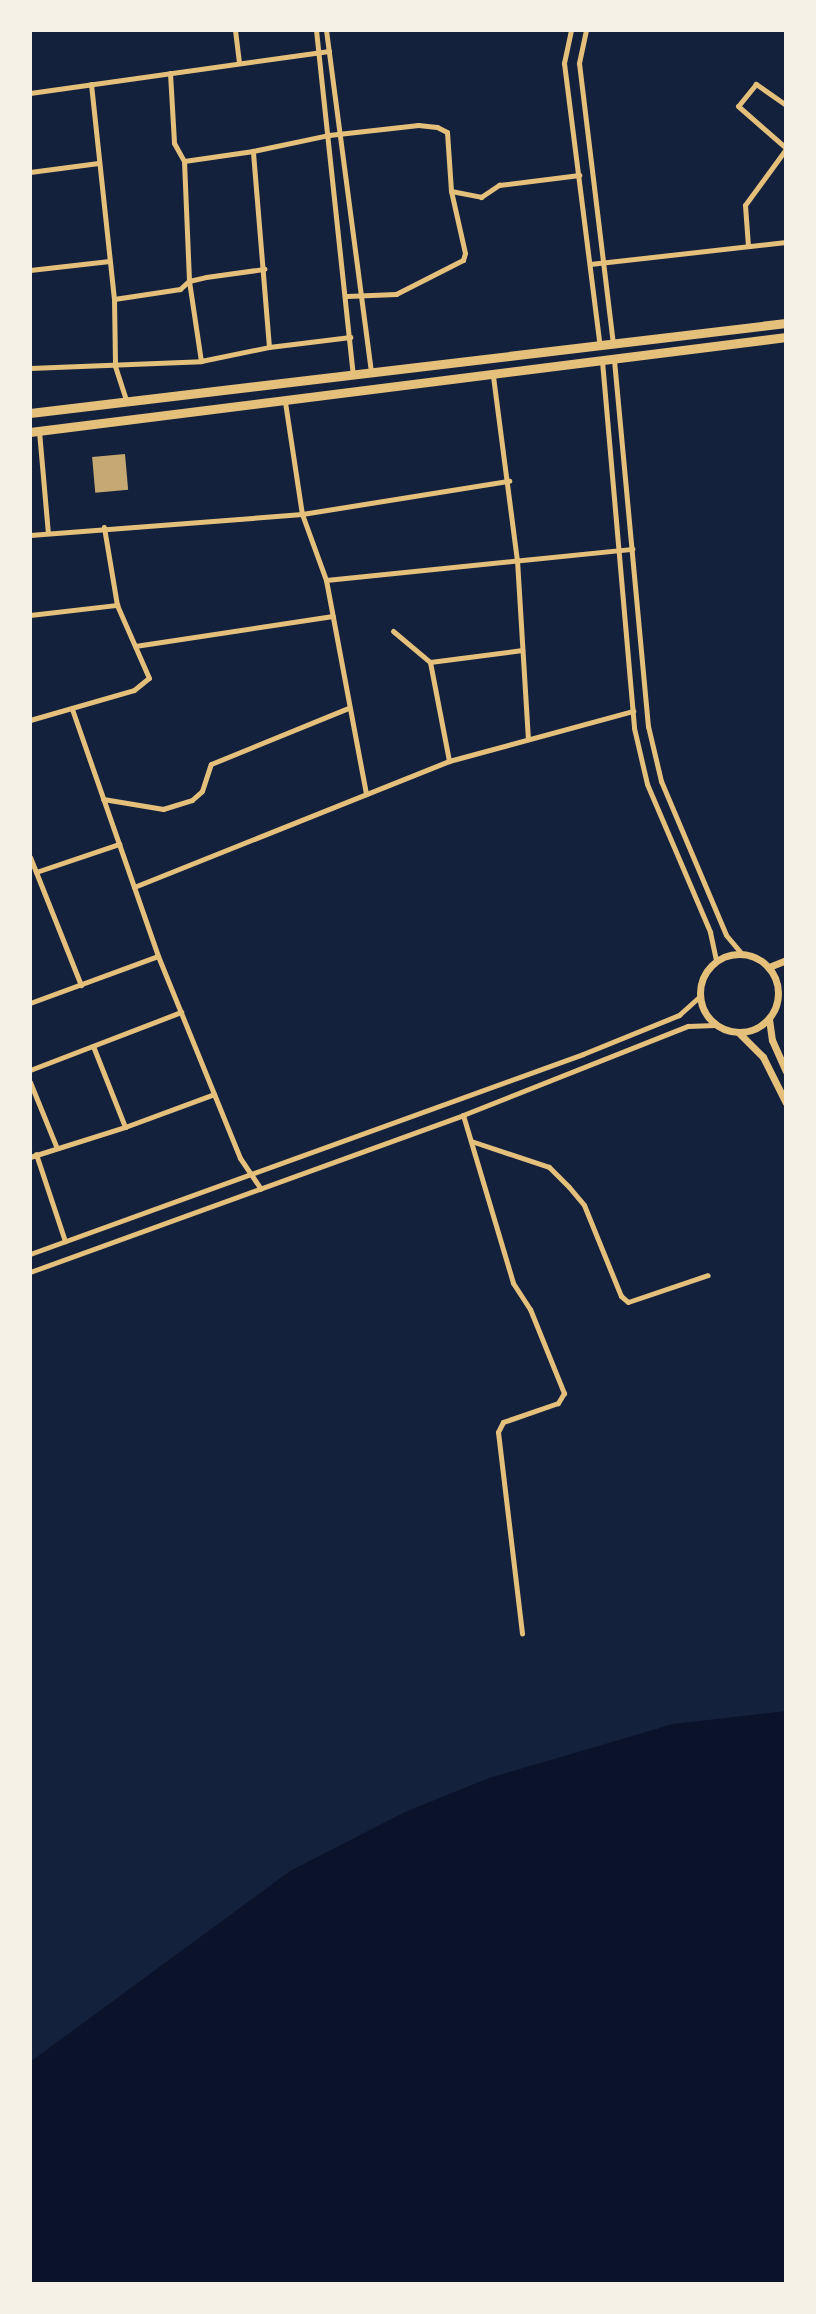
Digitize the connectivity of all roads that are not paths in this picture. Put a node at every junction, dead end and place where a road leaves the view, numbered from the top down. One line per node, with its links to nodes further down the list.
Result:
1 (235, 30): 8 (street)
2 (316, 30): 7 (street)
3 (326, 30): 6 (street)
4 (571, 30): 18 (street)
5 (586, 30): 17 (street)
6 (329, 51): 7 (street); 13 (street)
7 (319, 52): 8 (street); 14 (street)
8 (239, 63): 9 (street)
9 (170, 73): 10 (street); 19 (street)
10 (91, 84): 11 (street); 20 (street)
11 (30, 93)
12 (786, 105): 15 (street)
13 (340, 134): 14 (street); 22 (street); 25 (street)
14 (329, 135): 16 (street); 23 (street)
15 (786, 148): 27 (street)
16 (253, 151): 19 (street); 31 (street)
17 (591, 157): 18 (street); 29 (street)
18 (577, 159): 24 (street)
19 (184, 161): 33 (street)
20 (98, 163): 21 (street); 28 (street)
21 (30, 172)
22 (346, 174): 23 (street); 34 (street)
23 (334, 175): 35 (street)
24 (579, 175): 25 (street); 30 (street)
25 (451, 191): 34 (street)
26 (786, 242): 27 (street)
27 (748, 246): 29 (street)
28 (109, 261): 32 (street); 36 (street)
29 (604, 263): 30 (street); 40 (street)
30 (590, 264): 41 (street)
31 (264, 269): 33 (street); 42 (street)
32 (30, 270)
33 (189, 281): 36 (street); 45 (street)
34 (361, 295): 35 (street); 48 (street)
35 (347, 296): 38 (street)
36 (114, 299): 46 (street)
37 (786, 323): 40 (highway)
38 (350, 337): 42 (street); 49 (street)
39 (786, 337): 43 (highway)
40 (613, 344): 41 (highway)
41 (600, 346): 48 (highway)
42 (269, 347): 45 (street)
43 (614, 358): 44 (highway); 60 (street)
44 (602, 360): 50 (highway); 61 (street)
45 (201, 361): 46 (street)
46 (115, 366): 47 (street); 51 (street)
47 (30, 368)
48 (371, 371): 49 (highway)
49 (353, 374): 51 (highway)
50 (493, 376): 52 (highway); 55 (street)
51 (126, 401): 53 (highway)
52 (285, 402): 54 (highway); 56 (street)
53 (30, 413)
54 (34, 431): 58 (street)
55 (509, 481): 56 (street); 62 (street)
56 (302, 514): 57 (street); 63 (street)
57 (104, 527): 58 (street); 64 (street)
58 (48, 533): 59 (street)
59 (30, 535)
60 (632, 549): 61 (street); 77 (street)
61 (618, 550): 62 (street); 73 (street)
62 (517, 560): 63 (street); 69 (street)
63 (326, 580): 66 (street)
64 (117, 605): 65 (street); 68 (street)
65 (30, 615)
66 (333, 616): 68 (street); 71 (street)
67 (393, 631): 70 (street)
68 (135, 646): 72 (street)
69 (522, 650): 70 (street); 75 (street)
70 (430, 662): 76 (street)
71 (348, 708): 79 (street); 80 (street)
72 (72, 709): 74 (street); 80 (street)
73 (633, 711): 75 (street); 78 (street)
74 (30, 720)
75 (528, 739): 76 (street)
76 (449, 761): 79 (street)
77 (657, 768): 78 (street); 85 (street)
78 (644, 771): 88 (street)
79 (366, 794): 84 (street)
80 (103, 799): 81 (street)
81 (119, 844): 83 (street); 84 (street)
82 (30, 857): 83 (street)
83 (36, 872): 91 (street)
84 (134, 887): 86 (street)
85 (741, 953): 88 (street); 89 (street)
86 (158, 956): 91 (street); 95 (street)
87 (786, 960): 89 (street)
88 (716, 961): 93 (street)
89 (769, 967): 92 (street)
90 (786, 984): 92 (street)
91 (81, 985): 94 (street)
92 (779, 991): 96 (street)
93 (700, 996): 97 (street); 110 (street)
94 (30, 1003)
95 (181, 1012): 99 (street); 103 (street)
96 (769, 1019): 98 (street); 101 (street)
97 (715, 1025): 98 (street); 105 (street)
98 (739, 1033): 104 (street)
99 (93, 1046): 100 (street); 106 (street)
100 (30, 1070)
101 (786, 1071)
102 (30, 1082): 108 (street)
103 (214, 1094): 106 (street); 110 (street)
104 (786, 1103)
105 (463, 1115): 107 (street); 111 (street)
106 (125, 1127): 108 (street)
107 (471, 1141): 115 (street); 116 (street)
108 (56, 1146): 109 (street)
109 (33, 1156): 112 (street)
110 (253, 1173): 111 (street); 112 (street)
111 (261, 1189): 114 (street)
112 (65, 1241): 113 (street)
113 (30, 1254)
114 (30, 1272)
115 (708, 1275)
116 (522, 1634)

